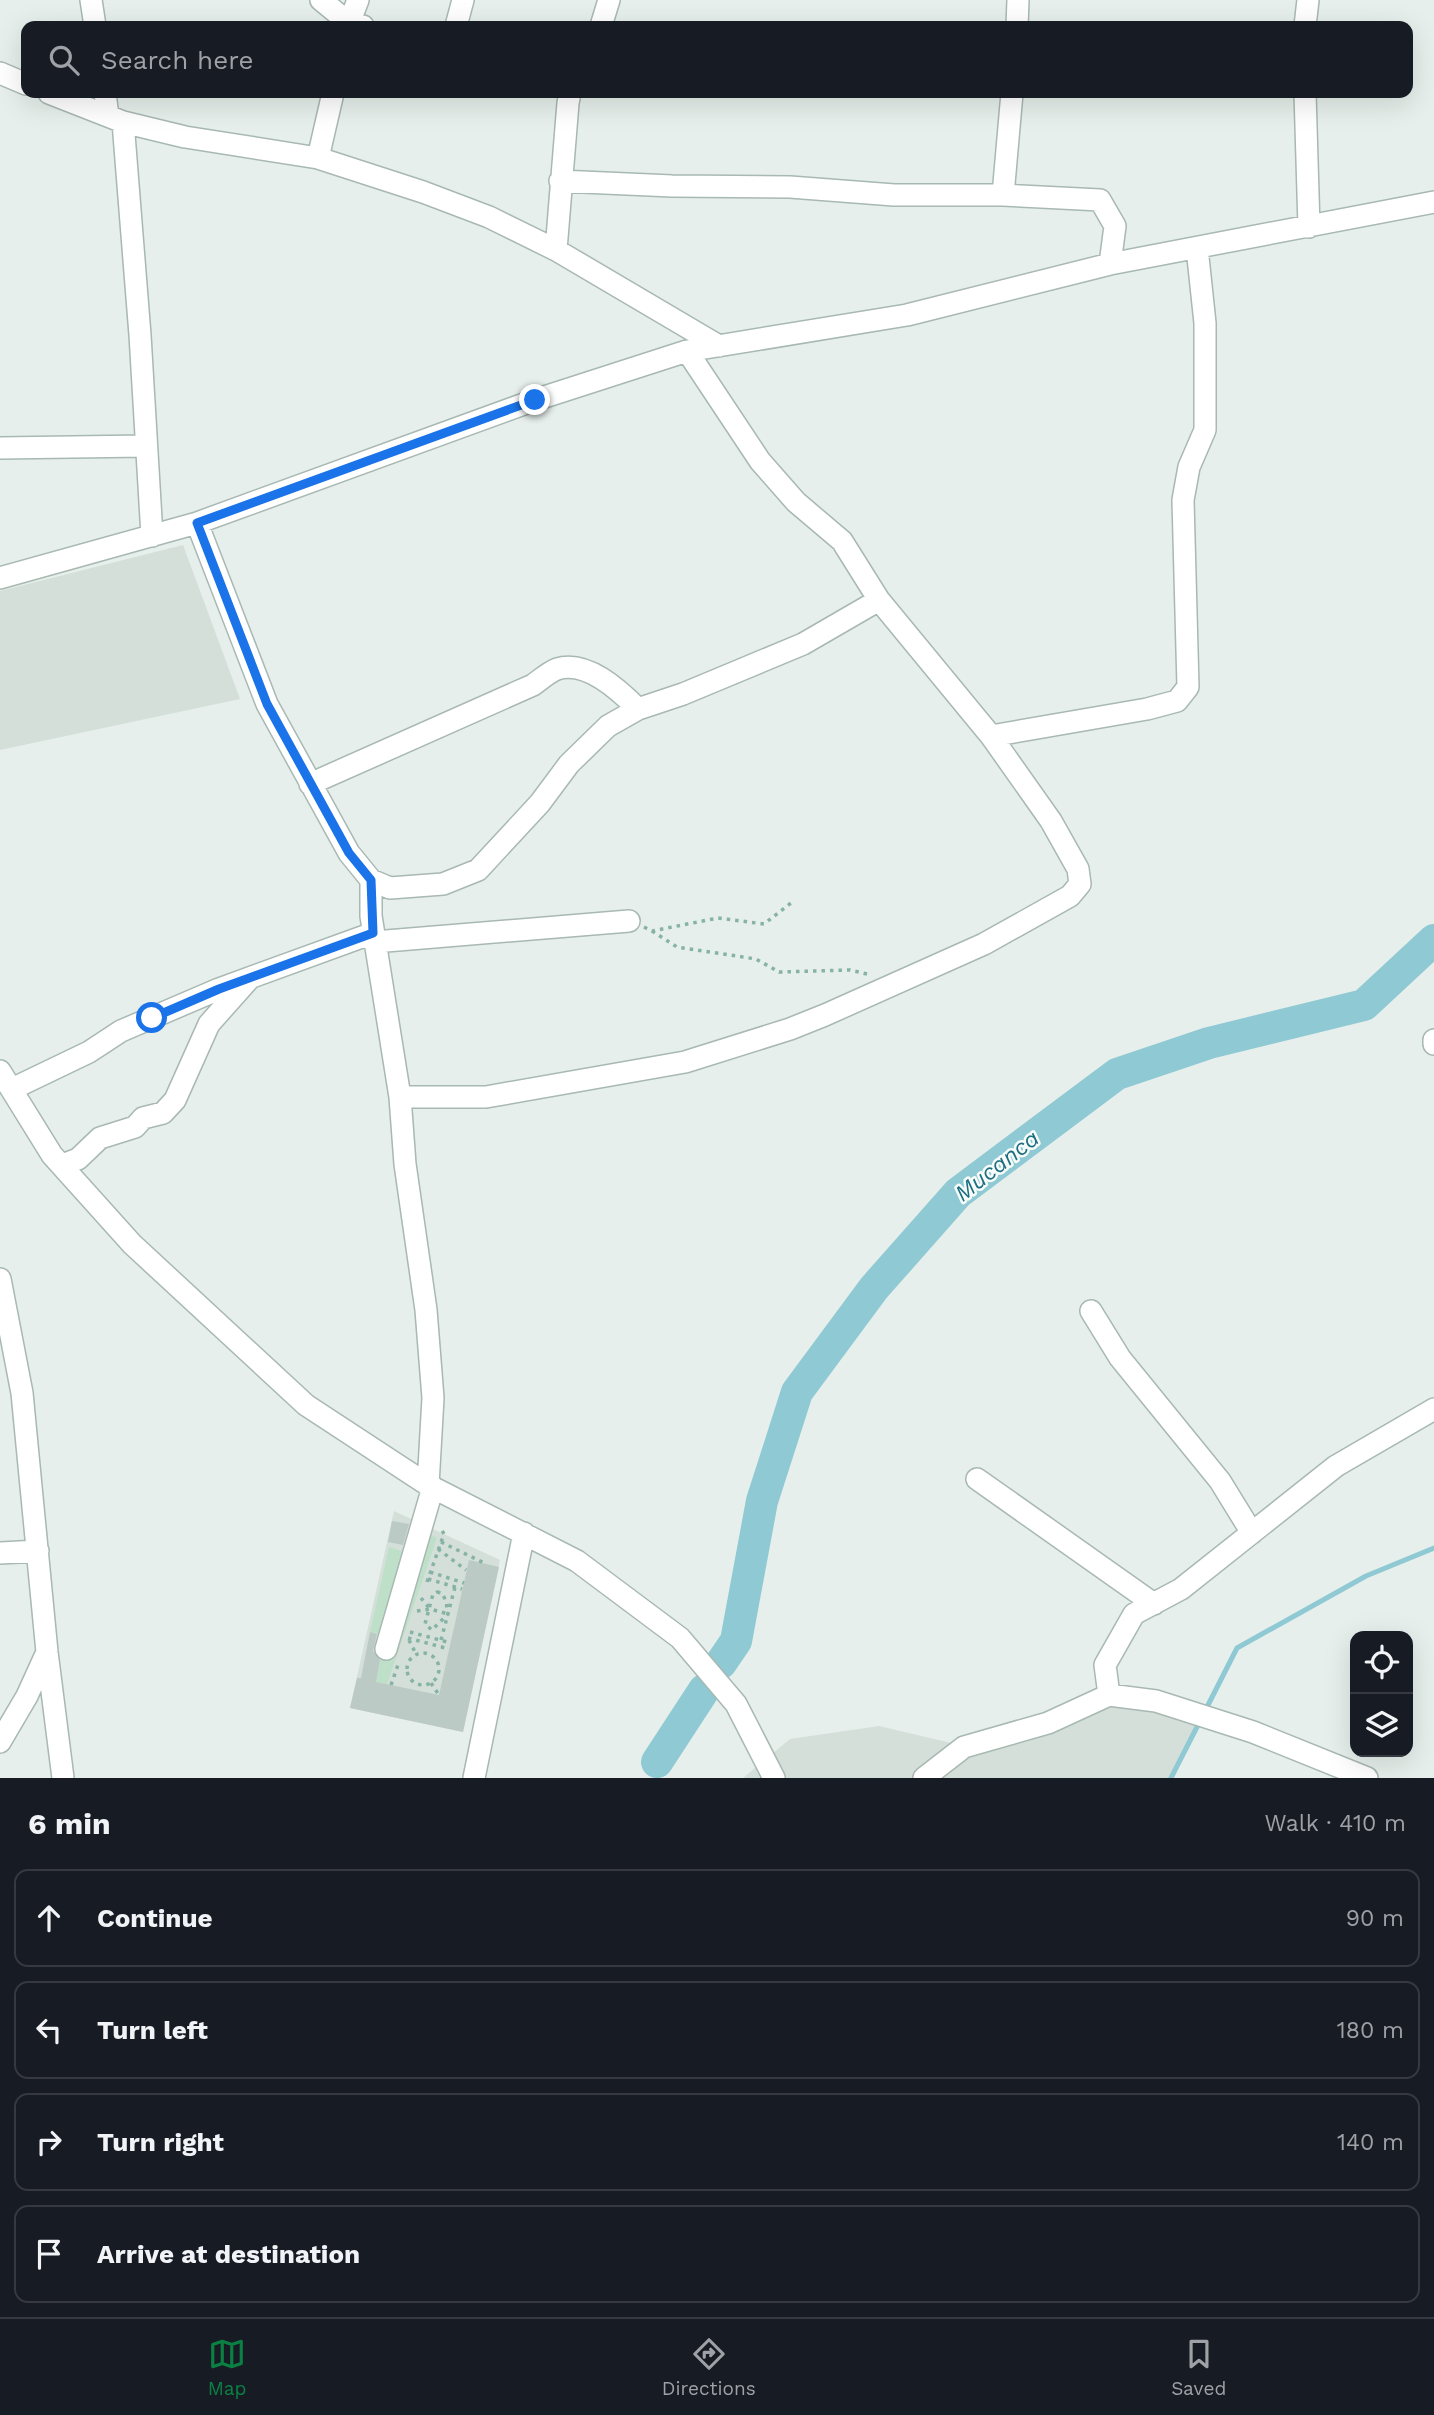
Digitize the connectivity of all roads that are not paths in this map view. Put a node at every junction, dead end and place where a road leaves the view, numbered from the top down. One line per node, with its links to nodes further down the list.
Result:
1 (92, 0): 8 (street)
2 (321, 0): 9 (street)
3 (358, 0): 10 (street)
4 (463, 0): 11 (street)
5 (609, 0): 12 (street)
6 (1018, 0): 13 (street)
7 (1308, 0): 14 (street)
8 (94, 21)
9 (348, 21)
10 (354, 21)
11 (457, 21)
12 (603, 21)
13 (1017, 21)
14 (1305, 21)
15 (0, 73): 16 (street)
16 (21, 82)
17 (63, 98): 23 (street)
18 (107, 98): 23 (street)
19 (332, 98): 24 (street)
20 (569, 98): 25 (street)
21 (1012, 98): 26 (street)
22 (1304, 98): 28 (street)
23 (116, 119): 24 (street); 34 (street)
24 (318, 158): 30 (street)
25 (560, 181): 26 (street); 30 (street)
26 (1003, 195): 31 (street)
27 (1434, 202): 28 (street)
28 (1309, 226): 29 (street)
29 (1197, 248): 31 (street); 41 (street)
30 (556, 250): 32 (street)
31 (1110, 264): 32 (street)
32 (719, 345): 33 (street)
33 (687, 351): 36 (street); 39 (street)
34 (145, 446): 35 (street); 37 (street)
35 (0, 447)
36 (197, 523): 37 (street); 42 (street)
37 (152, 536): 38 (street)
38 (0, 578)
39 (879, 600): 40 (street); 41 (street)
40 (638, 709): 42 (street); 43 (street)
41 (991, 736): 49 (street)
42 (310, 784): 43 (street)
43 (371, 880): 45 (street)
44 (629, 921): 45 (street)
45 (373, 937): 46 (street); 49 (street)
46 (251, 978): 48 (street); 50 (street)
47 (0, 1071): 48 (street)
48 (12, 1089): 50 (street)
49 (400, 1097): 55 (street)
50 (62, 1166): 55 (street)
51 (0, 1283): 58 (street)
52 (1091, 1311): 57 (street)
53 (1434, 1409): 57 (street)
54 (977, 1479): 60 (street)
55 (430, 1486): 56 (street); 61 (street)
56 (524, 1533): 67 (street); 68 (street)
57 (1252, 1533): 60 (street)
58 (38, 1552): 59 (street); 62 (street)
59 (0, 1553)
60 (1154, 1604): 63 (street)
61 (386, 1649)
62 (47, 1652): 64 (street); 66 (street)
63 (1109, 1695): 65 (street); 69 (street)
64 (0, 1742)
65 (1362, 1777)
66 (63, 1778)
67 (474, 1778)
68 (774, 1778)
69 (924, 1778)

